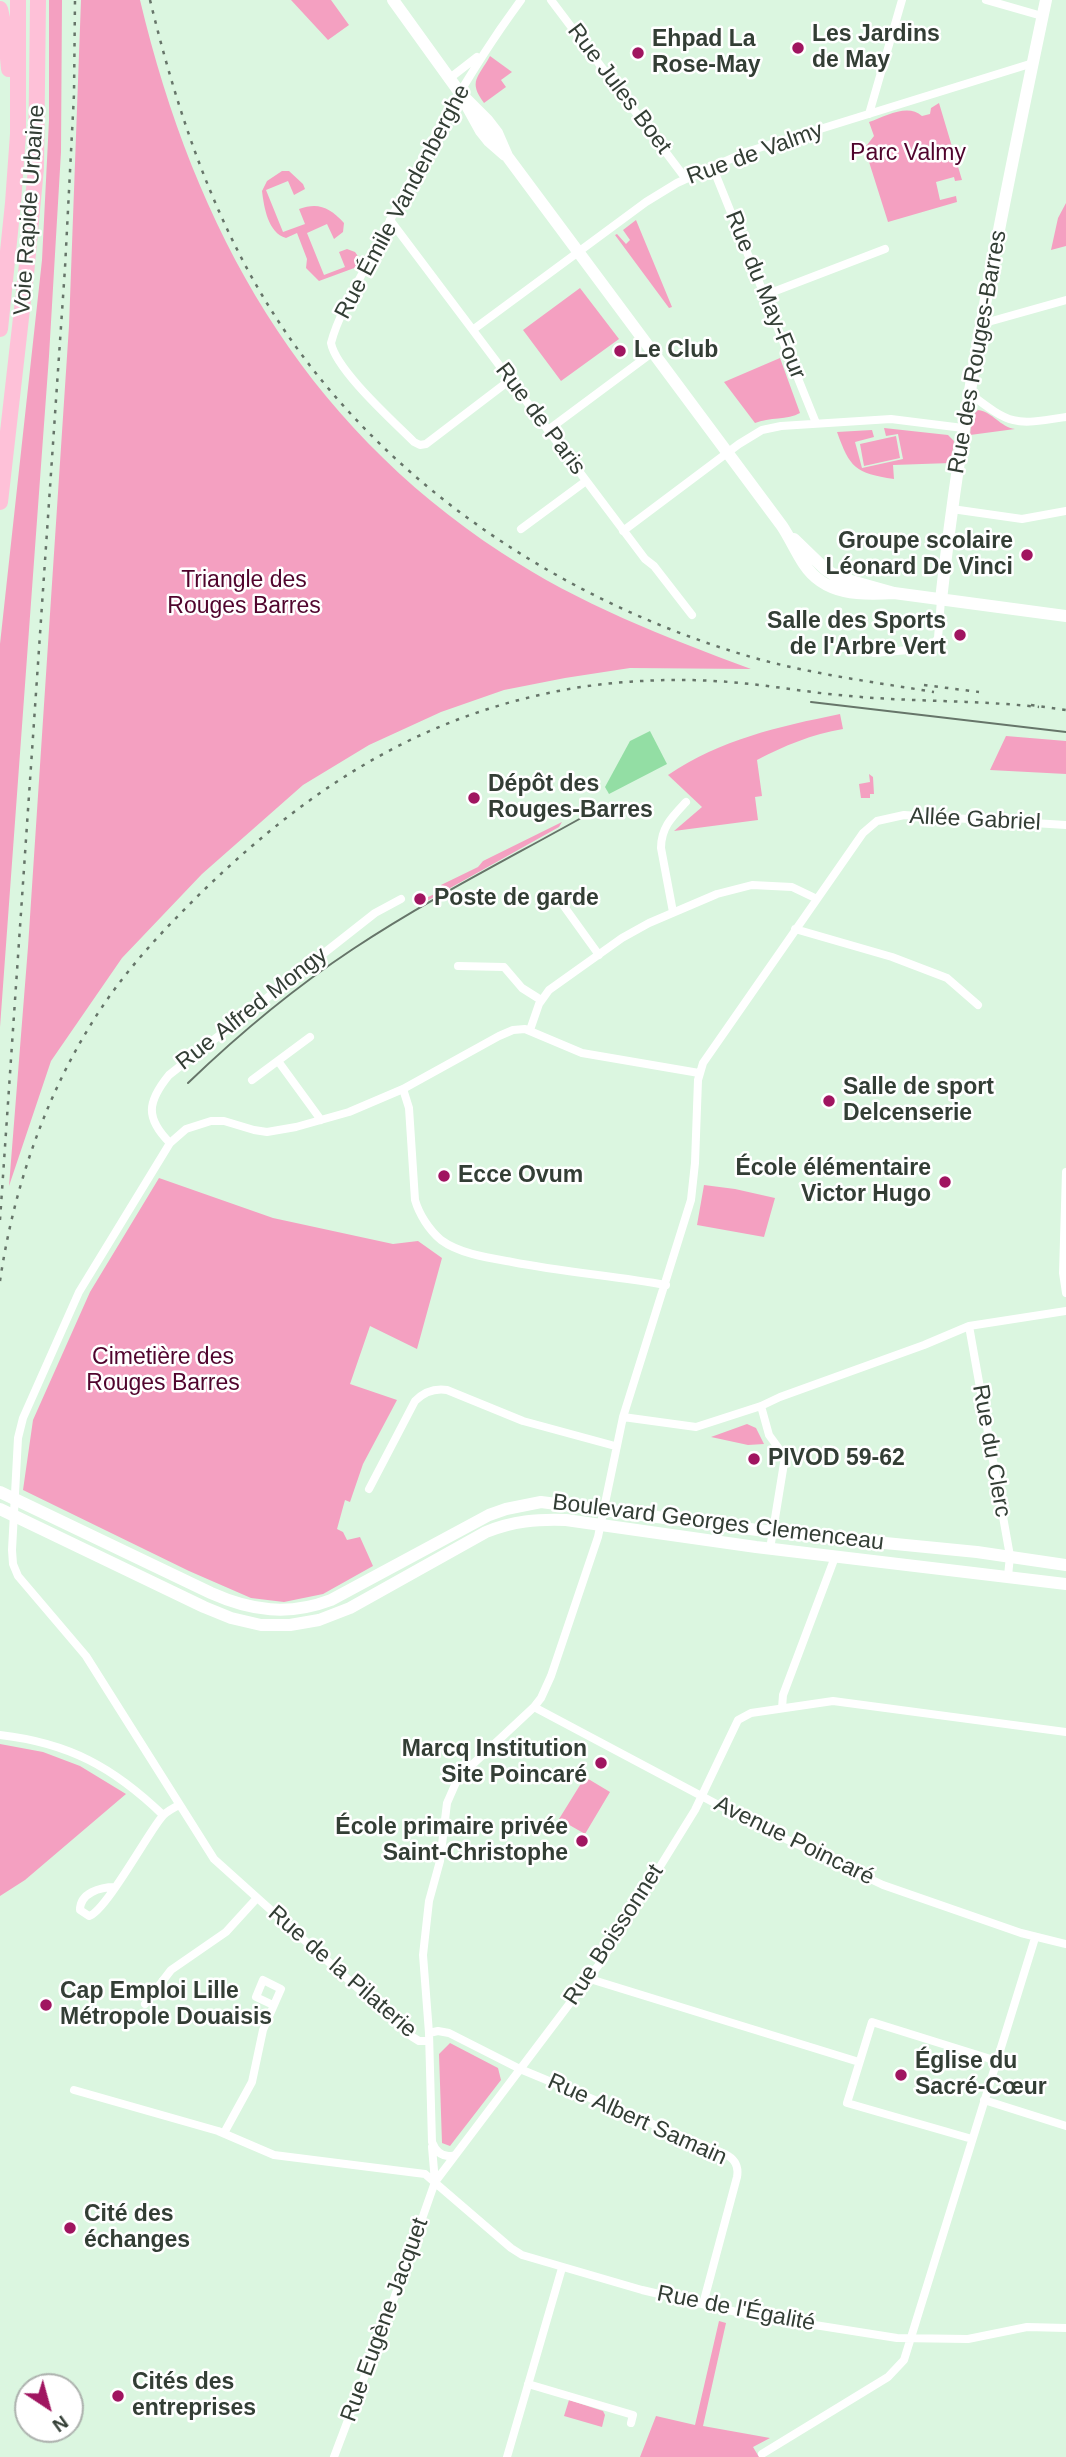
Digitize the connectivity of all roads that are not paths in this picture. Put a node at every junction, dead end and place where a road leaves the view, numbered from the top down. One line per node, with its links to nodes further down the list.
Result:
1 (18, 0): 16 (highway, Voie Rapide Urbaine)
2 (38, 0): 36 (highway, Voie Rapide Urbaine)
3 (393, 0): 13 (main road)
4 (521, 0): 11 (street, Rue Émile Vandenberghe)
5 (551, 0): 18 (street, Rue Jules Boet)
6 (902, 0): 15 (street)
7 (986, 0): 10 (street)
8 (1046, 0): 10 (main road, Rue des Rouges-Barres)
9 (0, 9): 16 (highway)
10 (1042, 16): 12 (main road, Rue des Rouges-Barres)
11 (491, 42): 13 (street, Rue Émile Vandenberghe); 14 (street, Rue Émile Vandenberghe)
12 (1033, 63): 15 (street, Rue de Valmy); 24 (main road, Rue des Rouges-Barres)
13 (450, 78): 14 (main road)
14 (460, 93): 19 (street, Rue Émile Vandenberghe); 21 (main road)
15 (869, 114): 17 (street, Rue de Valmy)
16 (18, 134): 25 (highway, Voie Rapide Urbaine)
17 (713, 168): 18 (street, Rue de Valmy); 22 (street, Rue du May-Four)
18 (686, 179): 21 (street, Rue de Valmy)
19 (390, 220): 26 (street, Rue de Paris); 28 (street, Rue Émile Vandenberghe)
20 (885, 249): 22 (street)
21 (578, 252): 26 (street, Rue de Valmy); 27 (main road)
22 (765, 295): 31 (street, Rue du May-Four)
23 (1066, 300): 24 (street)
24 (981, 324): 29 (main road, Rue des Rouges-Barres)
25 (0, 328)
26 (474, 329): 28 (street, Rue de Paris)
27 (653, 352): 33 (street); 34 (main road)
28 (510, 380): 33 (street, Rue de Paris)
29 (969, 393): 30 (street); 32 (main road, Rue des Rouges-Barres)
30 (1066, 416)
31 (816, 423): 32 (street); 34 (street)
32 (963, 428): 37 (main road, Rue des Rouges-Barres)
33 (548, 430): 35 (street, Rue de Paris)
34 (727, 453): 40 (street); 41 (main road)
35 (586, 481): 39 (street); 40 (street, Rue de Paris)
36 (0, 502)
37 (952, 509): 38 (street); 41 (main road, Rue des Rouges-Barres)
38 (1066, 511)
39 (521, 529)
40 (623, 531): 42 (street, Rue de Paris)
41 (941, 600): 43 (main road); 44 (street, Rue des Rouges-Barres)
42 (692, 615)
43 (1066, 616)
44 (874, 653)
45 (686, 802): 50 (street)
46 (1066, 825): 48 (street, Allée Gabriel)
47 (558, 898): 52 (street)
48 (816, 898): 50 (street); 51 (street)
49 (401, 899): 63 (street, Rue Alfred Mongy)
50 (674, 912): 52 (street)
51 (795, 929): 55 (street); 59 (street)
52 (599, 955): 54 (street)
53 (458, 966): 54 (street)
54 (541, 1000): 56 (street)
55 (978, 1005)
56 (530, 1030): 59 (street); 61 (street)
57 (310, 1037): 58 (street)
58 (278, 1061): 60 (street); 62 (street)
59 (699, 1073): 65 (street)
60 (252, 1080)
61 (404, 1089): 62 (street); 65 (street)
62 (321, 1120): 63 (street)
63 (170, 1143): 89 (street, Rue de la Pilaterie)
64 (1066, 1172): 66 (street)
65 (666, 1285): 70 (street)
66 (1066, 1293)
67 (1066, 1311): 68 (street)
68 (969, 1326): 69 (street); 79 (street, Rue du Clerc)
69 (761, 1406): 70 (street); 77 (street)
70 (623, 1416): 71 (street)
71 (615, 1446): 72 (street); 75 (street)
72 (369, 1489)
73 (0, 1492): 75 (main road, Boulevard Georges Clemenceau)
74 (0, 1508): 76 (main road, Boulevard Georges Clemenceau)
75 (604, 1509): 76 (street); 77 (main road, Boulevard Georges Clemenceau)
76 (601, 1526): 78 (main road, Boulevard Georges Clemenceau); 84 (street)
77 (773, 1532): 78 (street); 79 (main road, Boulevard Georges Clemenceau)
78 (770, 1549): 80 (main road, Boulevard Georges Clemenceau)
79 (1010, 1556): 81 (main road, Boulevard Georges Clemenceau); 82 (street, Rue du Clerc)
80 (835, 1557): 82 (main road, Boulevard Georges Clemenceau); 85 (street)
81 (1066, 1565)
82 (1008, 1576): 83 (main road, Boulevard Georges Clemenceau)
83 (1066, 1584)
84 (534, 1707): 88 (street, Avenue Poincaré); 98 (street)
85 (782, 1708): 86 (street, Rue Boissonnet); 88 (street, Rue Boissonnet)
86 (1066, 1732)
87 (0, 1735): 90 (street)
88 (702, 1796): 93 (street, Avenue Poincaré); 95 (street, Rue Boissonnet)
89 (179, 1805): 90 (street); 92 (street, Rue de la Pilaterie)
90 (163, 1815): 91 (street)
91 (115, 1887): 91 (street)
92 (257, 1898): 96 (street, Rue de la Pilaterie); 98 (street, Rue de la Pilaterie)
93 (1035, 1938): 94 (street, Avenue Poincaré); 99 (street)
94 (1066, 1944)
95 (590, 1979): 100 (street); 101 (street, Rue Boissonnet)
96 (145, 2004)
97 (273, 2005): 105 (street)
98 (429, 2037): 101 (street, Rue de la Pilaterie); 107 (street)
99 (997, 2060): 100 (street); 103 (street)
100 (859, 2062): 106 (street)
101 (520, 2069): 108 (street, Rue Boissonnet); 111 (street, Rue Albert Samain)
102 (74, 2090): 105 (street)
103 (984, 2100): 104 (street); 106 (street)
104 (1066, 2126)
105 (224, 2133): 109 (street)
106 (972, 2139): 113 (street)
107 (432, 2142): 108 (street); 109 (street)
108 (455, 2155): 109 (street, Rue Boissonnet)
109 (435, 2182): 110 (street, Rue de l'Égalité); 117 (street, Rue Eugène Jacquet)
110 (562, 2268): 111 (street, Rue de l'Égalité); 114 (street)
111 (703, 2304): 113 (street, Rue de l'Égalité)
112 (1066, 2328): 113 (street, Rue de l'Égalité)
113 (910, 2339): 116 (street)
114 (528, 2384): 115 (street); 118 (street)
115 (631, 2423)
116 (762, 2454)
117 (334, 2457)
118 (507, 2457)

